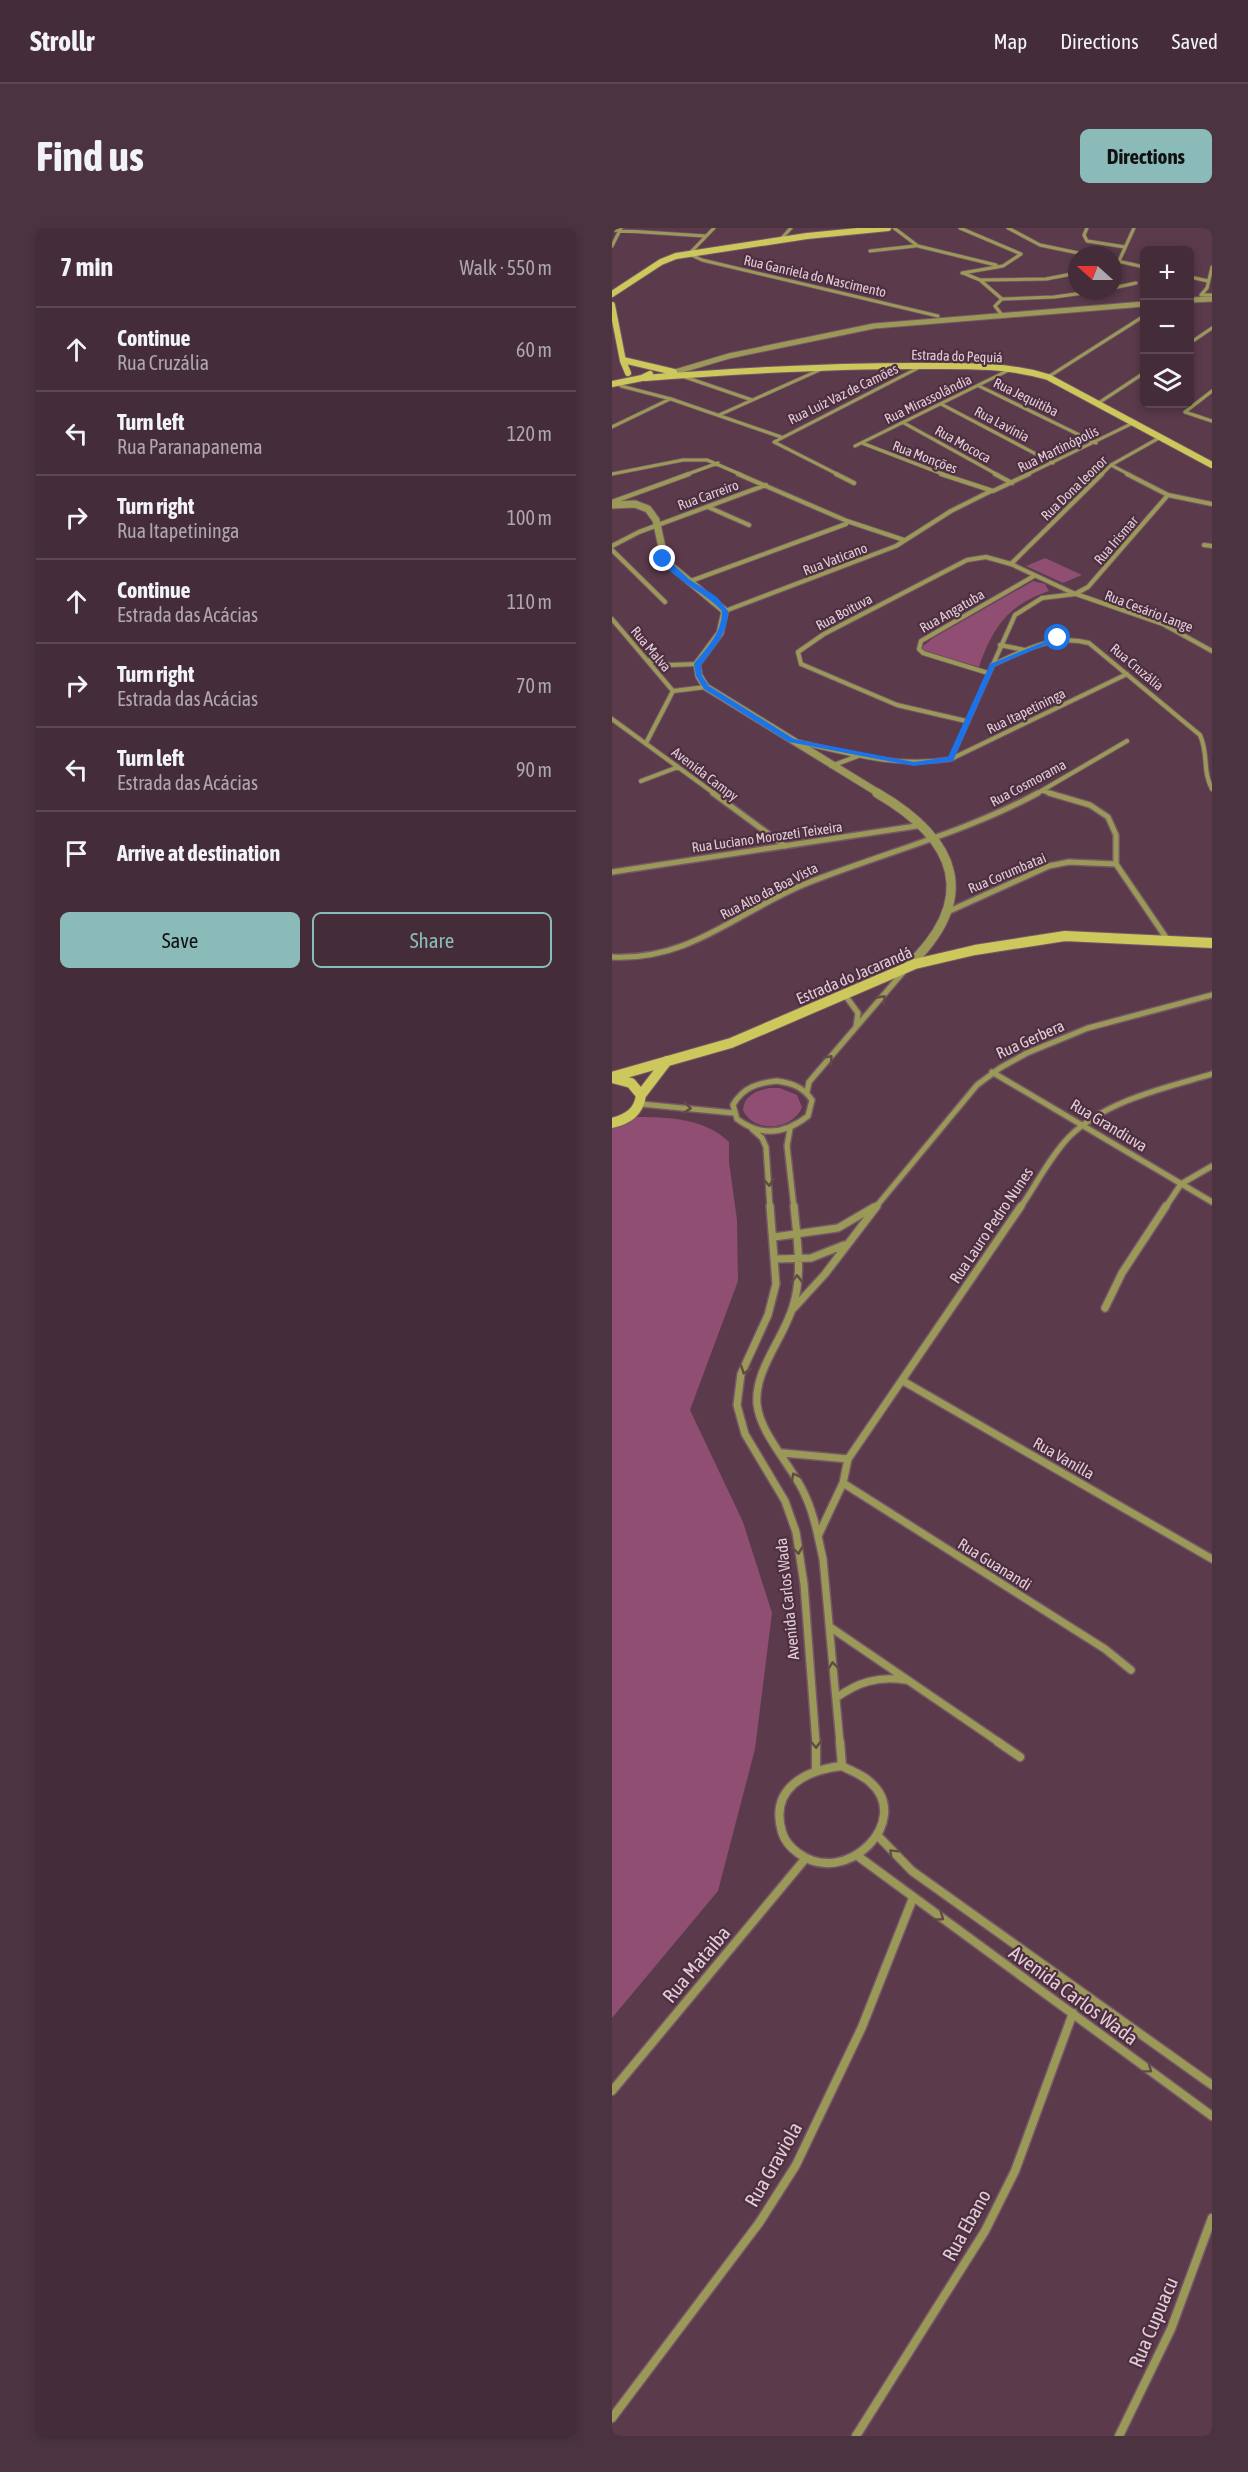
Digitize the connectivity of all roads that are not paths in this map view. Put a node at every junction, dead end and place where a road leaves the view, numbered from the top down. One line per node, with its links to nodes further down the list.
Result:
1 (714, 228): 11 (street)
2 (791, 228): 12 (street)
3 (888, 228): 12 (main road)
4 (894, 228): 14 (street)
5 (960, 228): 21 (street)
6 (1008, 228): 17 (street)
7 (1088, 228): 15 (street)
8 (1134, 228): 15 (street)
9 (621, 229): 10 (street); 11 (street); 13 (street)
10 (612, 230)
11 (705, 236): 18 (street)
12 (781, 239): 18 (main road)
13 (612, 246)
14 (918, 246): 16 (street); 21 (street)
15 (1125, 248): 19 (street)
16 (870, 251)
17 (1068, 251)
18 (689, 254): 30 (main road); 40 (street, Rua Ganriela do Nascimento)
19 (1122, 254)
20 (1122, 262): 22 (street)
21 (999, 265): 27 (street)
22 (1140, 266)
23 (1212, 267): 26 (street)
24 (1068, 275): 27 (street)
25 (1194, 277): 26 (street)
26 (1210, 279): 32 (street)
27 (980, 280): 35 (street)
28 (1137, 283): 29 (street)
29 (1122, 286)
30 (612, 294)
31 (1068, 295): 35 (street)
32 (1201, 295): 33 (street); 34 (street)
33 (1194, 296)
34 (1211, 298): 36 (street)
35 (1002, 299): 39 (street)
36 (1194, 300)
37 (1140, 302): 39 (street)
38 (612, 304): 45 (main road)
39 (1001, 314): 40 (street); 46 (street)
40 (938, 316): 46 (street)
41 (1140, 319): 59 (street)
42 (1212, 328): 43 (street)
43 (1194, 340)
44 (612, 343): 45 (street)
45 (622, 344): 47 (main road)
46 (762, 346): 48 (street); 51 (street)
47 (622, 360): 53 (main road, Estrada do Pequiá); 57 (main road)
48 (697, 364): 54 (main road); 55 (street)
49 (828, 366): 50 (main road, Estrada do Pequiá); 54 (main road, Estrada do Pequiá); 66 (street)
50 (923, 366): 52 (main road, Estrada do Pequiá); 74 (street, Rua Luiz Vaz de Camões)
51 (663, 369): 53 (main road); 55 (main road, Estrada do Pequiá)
52 (1011, 369): 59 (main road, Estrada do Pequiá); 62 (street, Rua Mirassolândia)
53 (644, 372): 55 (main road, Estrada do Pequiá); 57 (main road)
54 (705, 372): 55 (main road, Estrada do Pequiá)
55 (676, 374): 66 (street)
56 (612, 376): 57 (main road)
57 (630, 376): 60 (main road); 61 (street)
58 (1140, 376): 68 (street)
59 (1048, 377): 68 (main road, Estrada do Pequiá)
60 (612, 384)
61 (621, 386): 63 (street); 65 (street)
62 (979, 386): 67 (street, Rua Mirassolândia); 77 (street, Rua Jequitiba)
63 (612, 390)
64 (1212, 391): 70 (street)
65 (671, 399): 69 (street); 73 (street)
66 (752, 400): 69 (street)
67 (941, 404): 71 (street, Rua Mirassolândia); 80 (street, Rua Lavínia)
68 (1098, 404): 72 (main road, Estrada do Pequiá)
69 (719, 415): 74 (street)
70 (1212, 421)
71 (904, 423): 76 (street, Rua Mirassolândia); 85 (street, Rua Mococa)
72 (1133, 423): 75 (main road, Estrada do Pequiá); 77 (street, Rua Martinópolis)
73 (612, 427)
74 (781, 437): 84 (street, Rua Luiz Vaz de Camões)
75 (1159, 438): 81 (main road, Estrada do Pequiá); 82 (street, Rua Dona leonor)
76 (862, 443): 78 (street, Rua Mirassolândia); 87 (street, Rua Monções)
77 (1096, 443): 80 (street, Rua Martinópolis)
78 (855, 446)
79 (718, 463): 83 (street); 86 (street); 89 (street)
80 (1053, 463): 85 (street, Rua Martinópolis)
81 (1211, 464)
82 (1111, 465): 88 (street); 100 (street, Rua Dona leonor)
83 (612, 474)
84 (854, 483)
85 (1012, 483): 87 (street, Rua Martinópolis)
86 (766, 485): 91 (street, Rua Carreiro); 93 (street)
87 (991, 491): 92 (street, Rua Martinópolis)
88 (1168, 495): 90 (street); 103 (street, Rua Irismar)
89 (612, 504): 94 (street)
90 (1212, 504)
91 (708, 507): 94 (street, Rua Carreiro); 95 (street)
92 (946, 514): 96 (street, Rua Vaticano)
93 (846, 520): 96 (street); 102 (street)
94 (657, 525): 99 (street, Rua Carreiro); 102 (street)
95 (749, 525)
96 (904, 540): 105 (street, Rua Vaticano)
97 (1204, 545): 98 (street)
98 (1212, 546)
99 (612, 548): 104 (street)
100 (1011, 564): 101 (street, Rua Boituva); 118 (street, Rua Boituva)
101 (1034, 576): 103 (street, Rua Boituva); 113 (street, Rua Angatuba)
102 (688, 582): 105 (street)
103 (1075, 594): 107 (street); 109 (street, Rua Cesário Lange)
104 (665, 602)
105 (725, 611): 111 (street)
106 (612, 619): 110 (street, Rua Malva)
107 (1000, 645): 108 (street); 112 (street)
108 (1026, 651): 112 (street, Rua Cruzália); 114 (street, Rua Cruzália)
109 (1212, 651)
110 (646, 660): 111 (street); 116 (street, Rua Malva)
111 (697, 664): 115 (street)
112 (992, 665): 113 (street)
113 (988, 673): 118 (street)
114 (1127, 674): 123 (street, Rua Itapetininga); 124 (street, Rua Cruzália)
115 (706, 687): 116 (street); 119 (street)
116 (673, 692): 121 (street)
117 (612, 719): 121 (street, Avenida Campy)
118 (966, 721): 123 (street)
119 (792, 741): 122 (street, Rua Itapetininga); 125 (street)
120 (1127, 741): 129 (street, Rua Cosmorama)
121 (646, 743): 126 (street, Avenida Campy)
122 (862, 755): 123 (street, Rua Itapetininga); 125 (street, Rua Itapetininga)
123 (951, 759)
124 (1210, 760): 128 (street, Rua Cruzália)
125 (830, 766): 130 (street)
126 (678, 767): 127 (street); 132 (street, Avenida Campy)
127 (641, 781)
128 (1212, 789)
129 (1043, 791): 131 (street, Rua Cosmorama); 133 (street)
130 (925, 825): 131 (street); 132 (street, Rua Luciano Morozeti Teixeira)
131 (936, 838): 135 (street); 138 (street, Rua Alto da Boa Vista)
132 (785, 846): 134 (street, Rua Luciano Morozeti Teixeira)
133 (1116, 864): 135 (street, Rua Corumbatai); 136 (street)
134 (612, 872)
135 (945, 913): 139 (street)
136 (1167, 939): 137 (main road, Estrada do Jacarandá); 139 (main road, Estrada do Jacarandá)
137 (1212, 943)
138 (612, 957)
139 (906, 969): 140 (main road, Estrada do Jacarandá); 142 (street, one-way to 139)
140 (845, 995): 142 (street); 143 (main road, Estrada do Jacarandá)
141 (1212, 995): 144 (street, Rua Gerbera)
142 (856, 1028): 147 (street, one-way to 142)
143 (667, 1061): 146 (main road, Estrada do Jacarandá); 148 (main road)
144 (992, 1072): 151 (street, Rua Grandiuva); 157 (street, Rua Gerbera)
145 (1212, 1074): 151 (street, Rua Lauro Pedro Nunes)
146 (612, 1078): 148 (main road)
147 (807, 1092): 149 (street); 153 (street)
148 (641, 1099): 149 (street, one-way to 149); 150 (main road)
149 (734, 1113): 152 (street)
150 (612, 1123)
151 (1082, 1125): 155 (street, Rua Grandiuva); 165 (street, Rua Lauro Pedro Nunes)
152 (752, 1129): 153 (street); 159 (street, Avenida Carlos Wada, one-way to 159)
153 (790, 1129): 158 (street)
154 (1212, 1166): 155 (street)
155 (1181, 1184): 156 (street, Rua Grandiuva); 163 (street)
156 (1212, 1202)
157 (879, 1203): 158 (street, Rua Gerbera); 160 (street, Rua Gerbera)
158 (795, 1234): 159 (street, Rua Gerbera); 162 (street)
159 (774, 1237): 161 (street, Avenida Carlos Wada)
160 (849, 1241): 162 (street, Rua Gerbera); 164 (street, Rua Gerbera)
161 (776, 1259): 162 (street, Rua Gerbera); 177 (street, Avenida Carlos Wada, one-way to 177)
162 (797, 1260): 164 (street, one-way to 162)
163 (1105, 1308)
164 (793, 1309): 166 (street)
165 (903, 1380): 167 (street, Rua Lauro Pedro Nunes); 170 (street, Rua Vanilla)
166 (783, 1453): 167 (street); 169 (street, one-way to 166)
167 (848, 1459): 168 (street, Rua Lauro Pedro Nunes)
168 (843, 1483): 169 (street, Rua Lauro Pedro Nunes); 172 (street, Rua Guanandi)
169 (818, 1536): 171 (street)
170 (1212, 1559)
171 (830, 1627): 173 (street); 174 (street, one-way to 171)
172 (1131, 1670)
173 (911, 1682): 174 (street); 175 (street)
174 (836, 1698): 176 (street)
175 (1020, 1757)
176 (843, 1766): 177 (street); 178 (street)
177 (816, 1769): 180 (street)
178 (878, 1836): 179 (street); 183 (street, Avenida Carlos Wada, one-way to 178)
179 (859, 1857): 180 (street); 181 (street, Avenida Carlos Wada)
180 (805, 1859): 184 (street, Rua Mataiba)
181 (914, 1898): 182 (street, Avenida Carlos Wada, one-way to 182); 187 (street, Rua Graviola)
182 (1073, 2013): 185 (street, Avenida Carlos Wada, one-way to 185); 188 (street, Rua Ebano)
183 (1212, 2085)
184 (612, 2091)
185 (1212, 2116)
186 (1212, 2218): 189 (street, Rua Cupuacu)
187 (612, 2418)
188 (856, 2436)
189 (1119, 2436)

